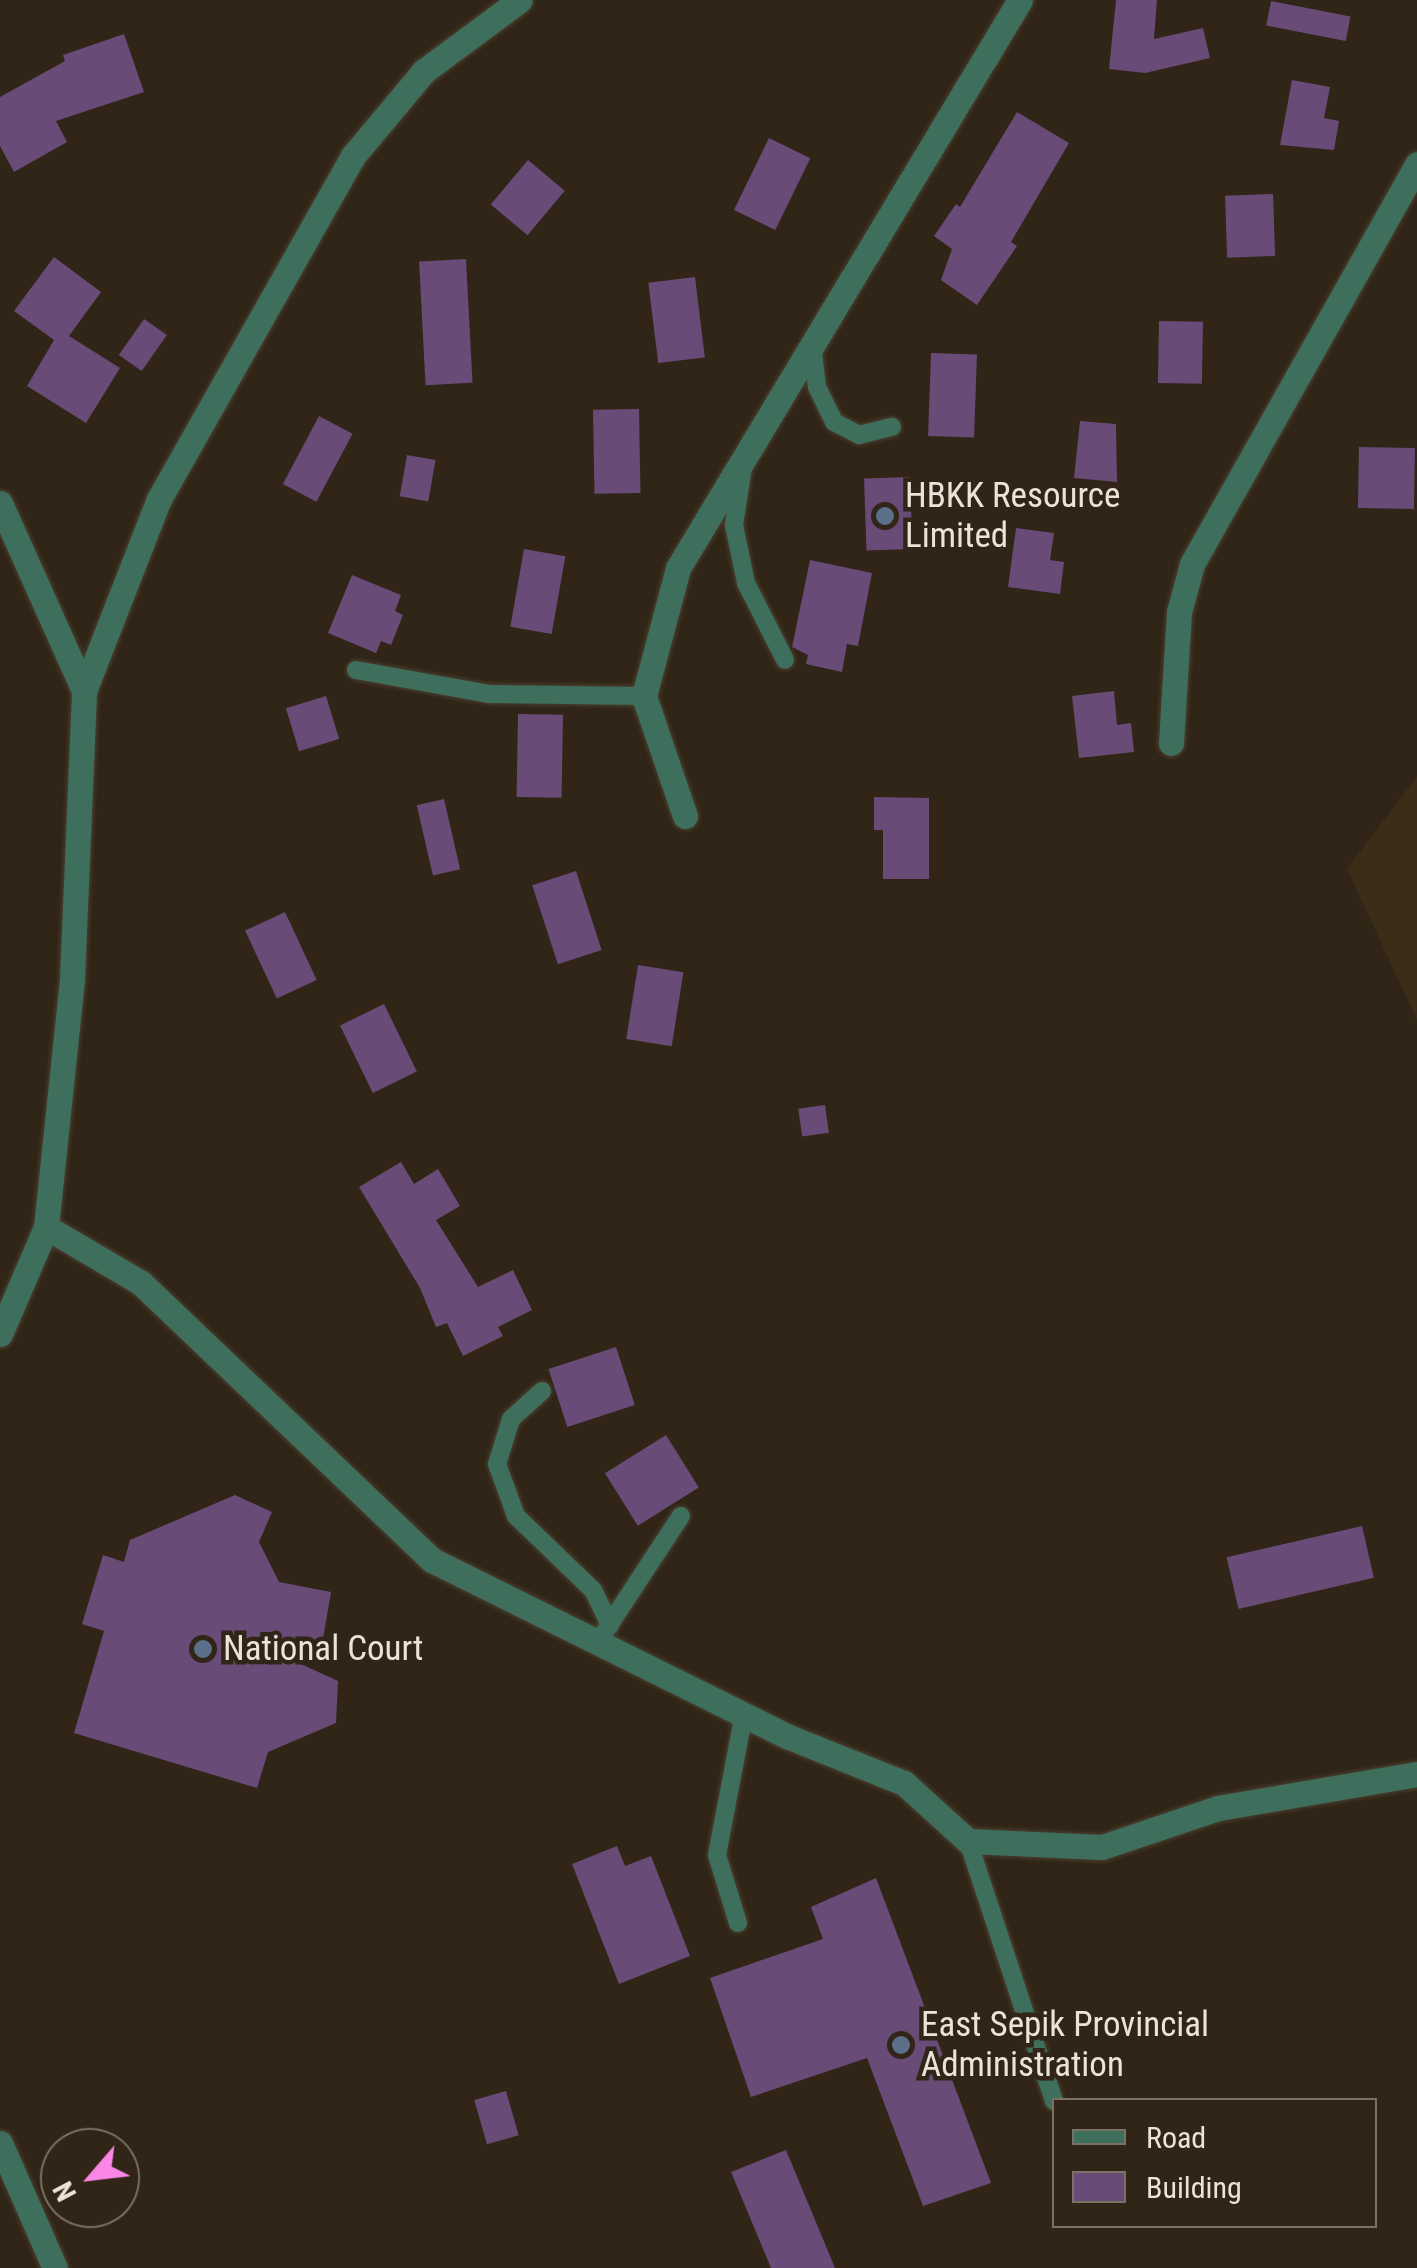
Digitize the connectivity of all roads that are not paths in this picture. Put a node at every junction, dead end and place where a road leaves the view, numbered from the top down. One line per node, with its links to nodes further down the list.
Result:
1 (520, 0): 10 (street)
2 (1020, 0): 4 (street)
3 (1417, 164): 12 (street)
4 (812, 343): 5 (lane); 6 (street)
5 (892, 427)
6 (745, 456): 8 (lane); 11 (street)
7 (0, 503): 10 (street)
8 (785, 660)
9 (356, 670): 11 (lane)
10 (84, 692): 14 (street)
11 (644, 696): 13 (street)
12 (1171, 744)
13 (685, 816)
14 (46, 1227): 15 (street); 18 (street)
15 (0, 1334)
16 (542, 1391): 18 (lane)
17 (681, 1516): 18 (lane)
18 (604, 1634): 19 (street)
19 (744, 1714): 21 (street); 22 (lane)
20 (1417, 1774): 21 (street)
21 (968, 1841): 23 (lane)
22 (738, 1923)
23 (1053, 2098)
24 (0, 2143): 25 (street)
25 (55, 2268)

